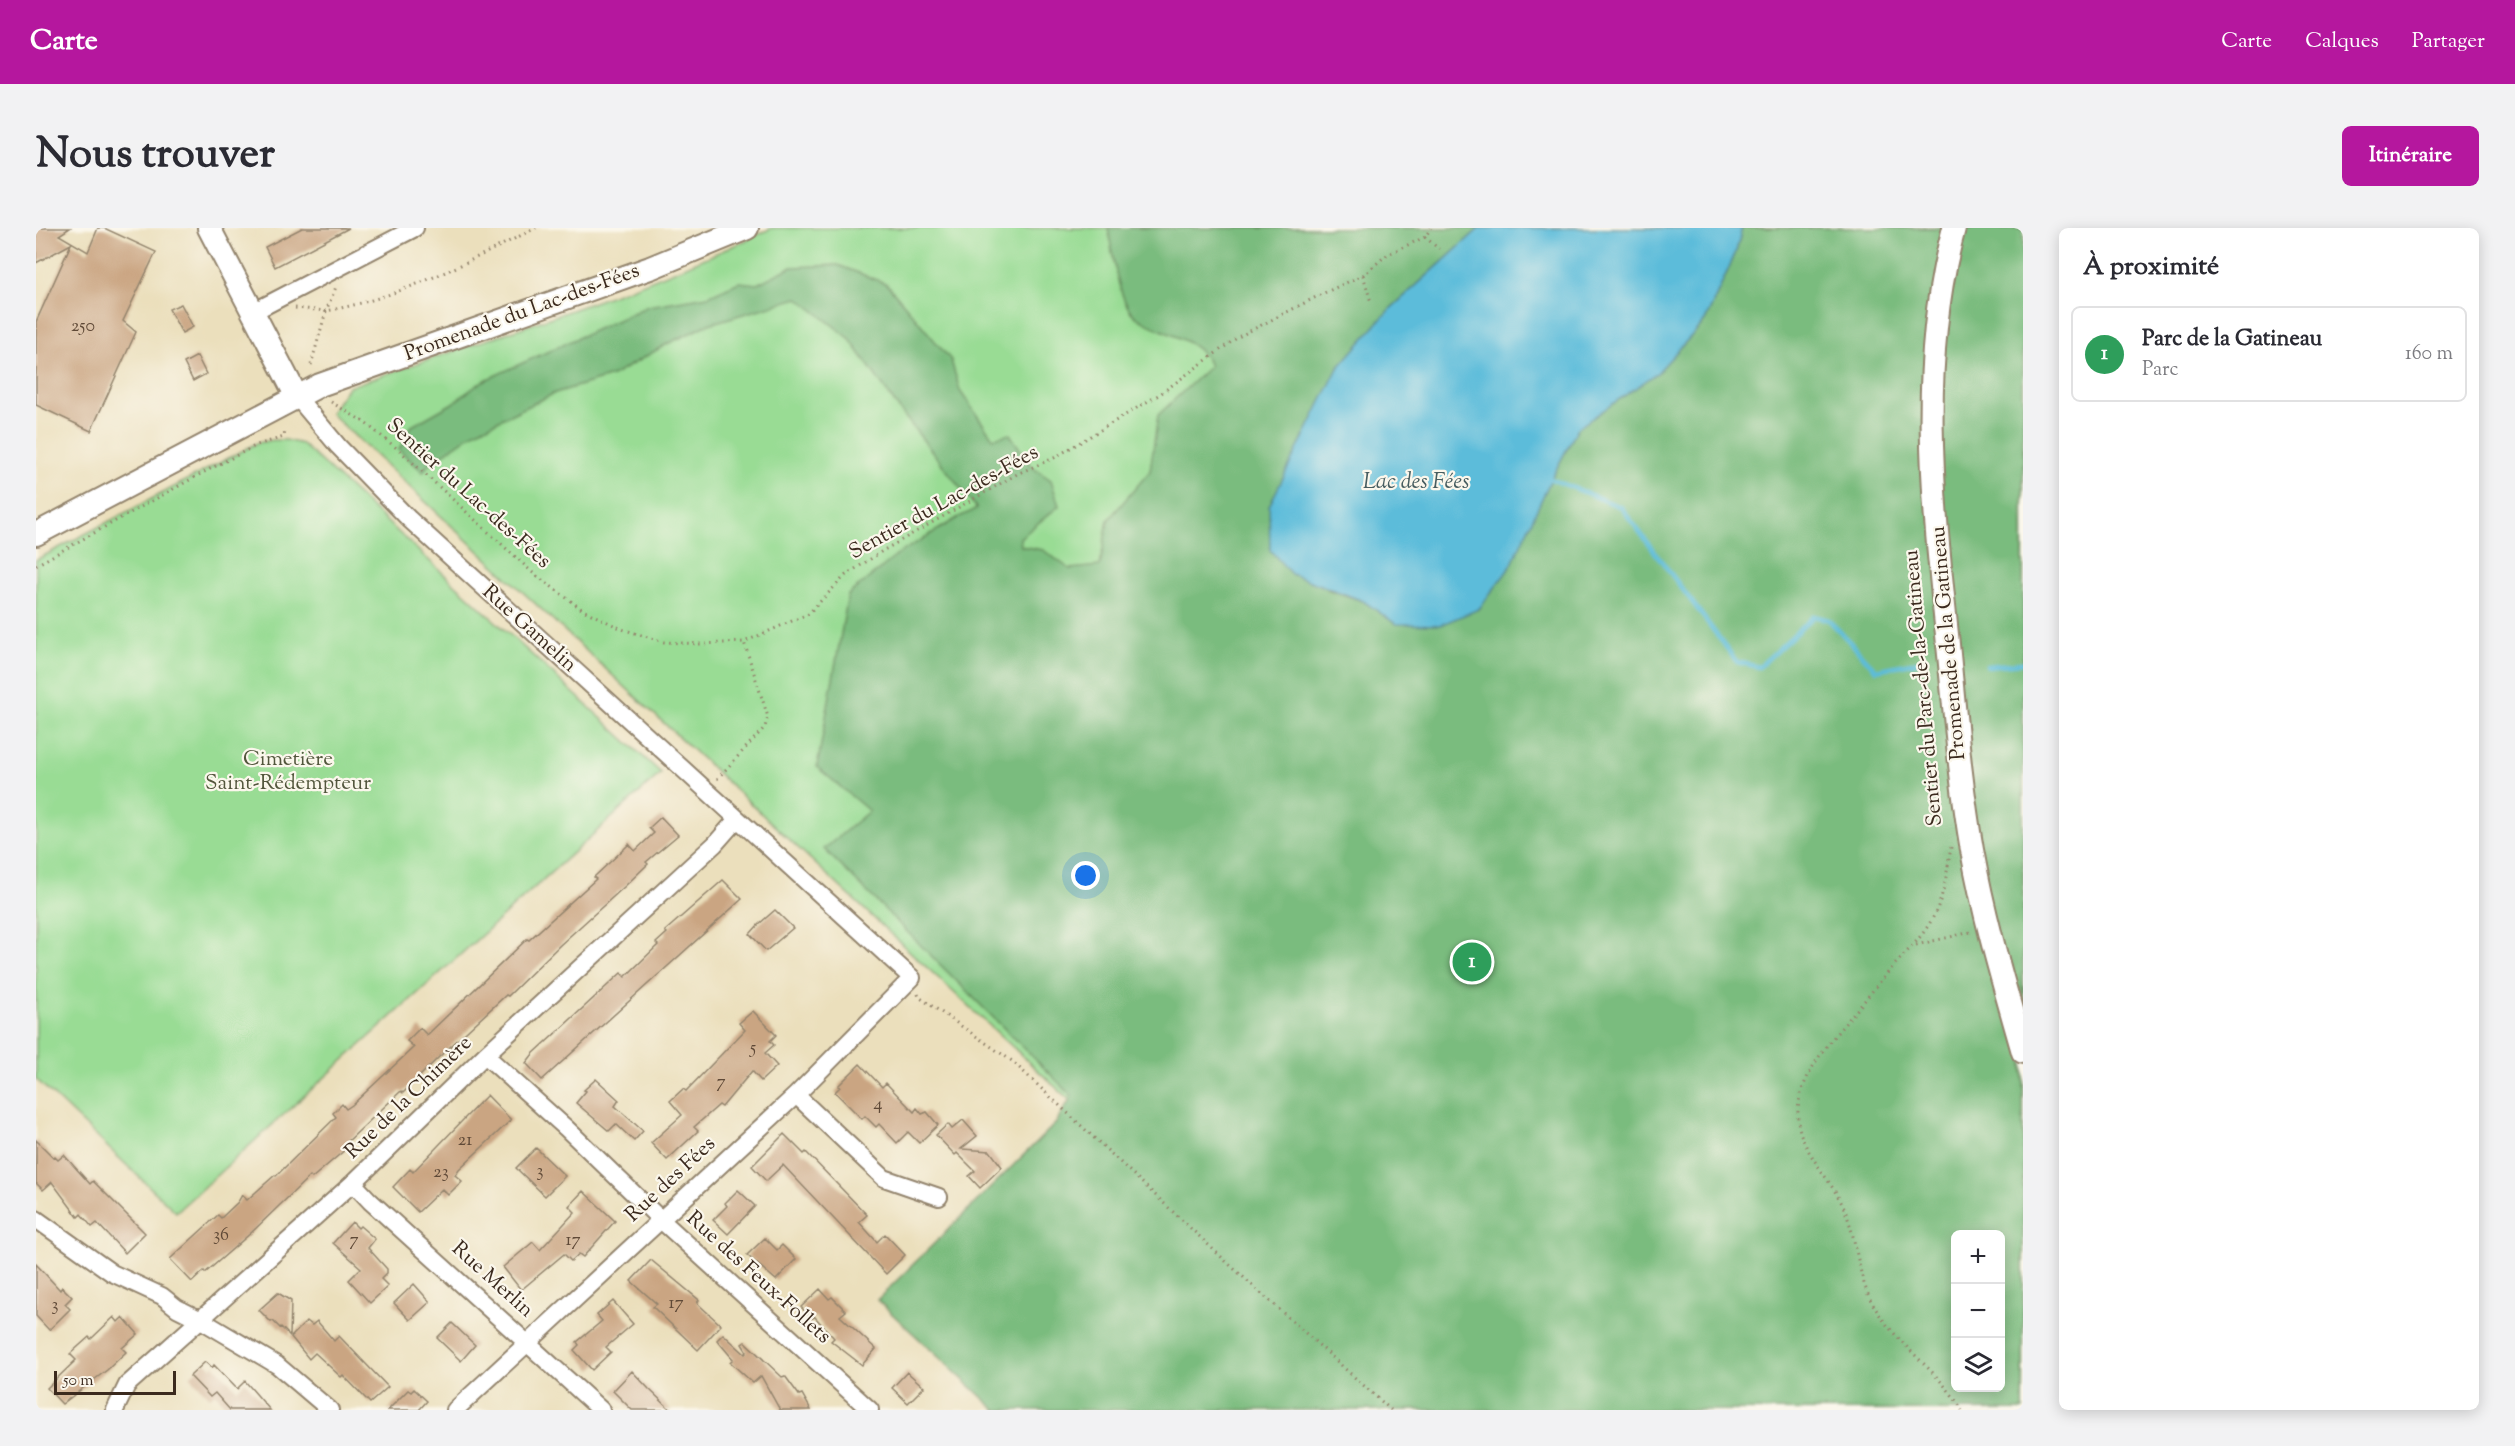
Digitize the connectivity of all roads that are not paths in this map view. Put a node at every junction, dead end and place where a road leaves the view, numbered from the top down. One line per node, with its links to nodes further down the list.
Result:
1 (209, 228): 5 (street, Rue Gamelin)
2 (747, 228): 6 (street, Promenade du Lac-des-Fées)
3 (1954, 228): 10 (street, Promenade de la Gatineau)
4 (412, 229): 5 (street)
5 (253, 312): 6 (street, Rue Gamelin)
6 (297, 397): 7 (street, Promenade du Lac-des-Fées); 8 (street, Rue Gamelin)
7 (36, 534)
8 (737, 819): 9 (street, Rue Gamelin); 11 (street, Rue de la Chimère)
9 (912, 978): 12 (street, Rue des Fées)
10 (2023, 1052)
11 (485, 1055): 13 (street, Rue de la Chimère); 16 (street, Rue des Feux-Follets)
12 (796, 1095): 14 (street); 16 (street, Rue des Fées)
13 (353, 1183): 17 (street, Rue de la Chimère); 18 (street, Rue Merlin)
14 (939, 1197)
15 (36, 1219): 17 (street)
16 (661, 1220): 18 (street, Rue des Fées); 23 (street, Rue des Feux-Follets)
17 (201, 1320): 19 (street, Rue de la Chimère); 20 (street)
18 (528, 1343): 21 (street, Rue des Fées); 22 (street, Rue Merlin)
19 (115, 1410)
20 (330, 1410)
21 (455, 1410)
22 (601, 1410)
23 (870, 1410)

